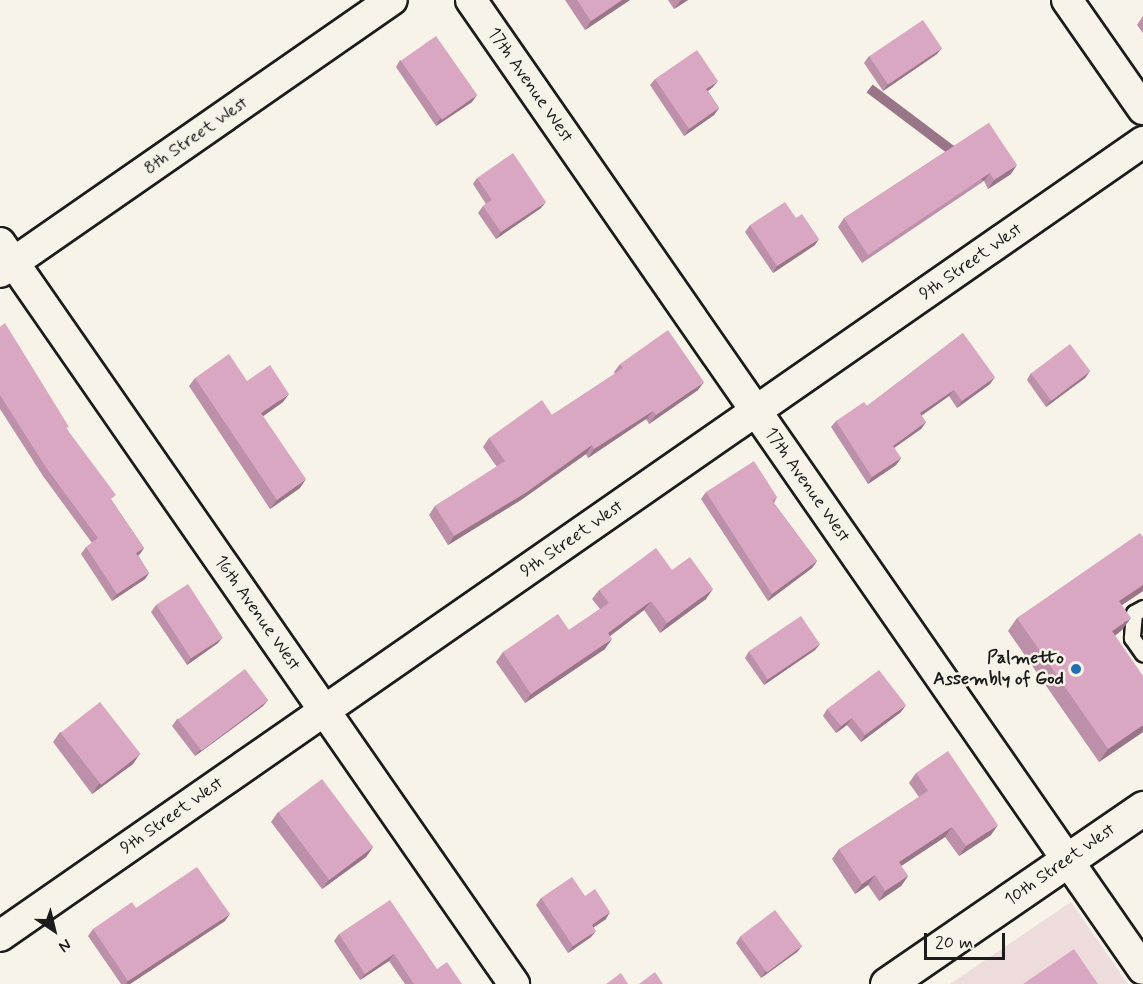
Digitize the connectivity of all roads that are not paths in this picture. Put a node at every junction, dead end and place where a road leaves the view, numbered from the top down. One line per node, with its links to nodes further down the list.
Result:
1 (392, 0): 6 (street, 8th Street West)
2 (471, 0): 7 (street, 17th Avenue West)
3 (1067, 0): 4 (street)
4 (1143, 109)
5 (1143, 142): 7 (street, 9th Street West)
6 (4, 259): 10 (street, 16th Avenue West)
7 (756, 411): 10 (street, 9th Street West); 12 (street, 17th Avenue West)
8 (1143, 608): 9 (lane)
9 (1143, 654)
10 (325, 710): 13 (street, 9th Street West); 15 (street, 16th Avenue West)
11 (1143, 808): 12 (street, 10th Street West)
12 (1068, 860): 14 (street, 17th Avenue West); 16 (street, 10th Street West)
13 (0, 936)
14 (1143, 969)
15 (514, 984)
16 (887, 984)

